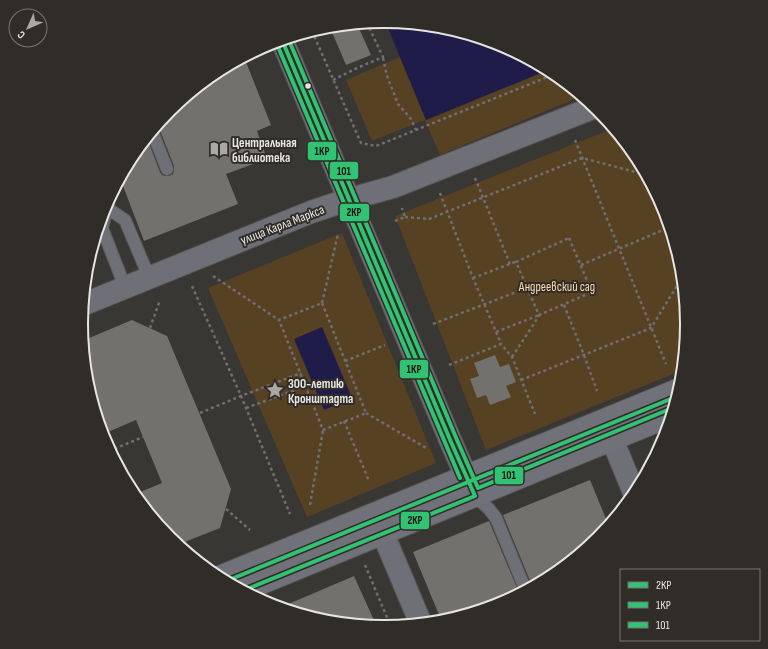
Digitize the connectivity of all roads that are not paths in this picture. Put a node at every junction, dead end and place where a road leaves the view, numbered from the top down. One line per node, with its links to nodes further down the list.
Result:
1 (284, 46): 5 (street)
2 (588, 110): 5 (street, улица Карла Маркса)
3 (154, 137): 4 (lane)
4 (167, 169)
5 (350, 199): 8 (street, улица Карла Маркса); 14 (street)
6 (111, 209): 8 (lane)
7 (103, 230): 9 (lane)
8 (149, 278): 9 (street, улица Карла Маркса)
9 (125, 287): 10 (street, улица Карла Маркса)
10 (88, 302)
11 (672, 394): 13 (main road)
12 (666, 416): 13 (main road)
13 (608, 430): 14 (main road); 15 (street); 16 (main road)
14 (466, 476): 16 (street); 17 (main road)
15 (632, 488)
16 (475, 496): 18 (main road); 20 (lane)
17 (374, 514): 18 (street); 19 (main road)
18 (383, 533): 21 (main road); 22 (street)
19 (225, 575)
20 (524, 585)
21 (249, 588)
22 (419, 618)

